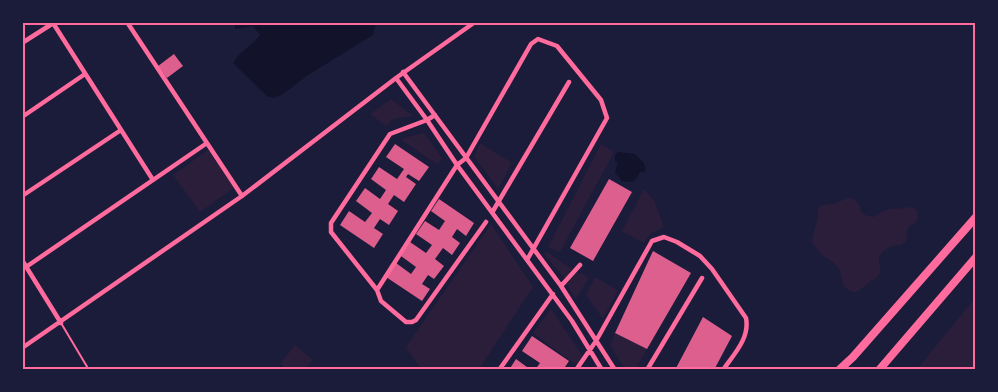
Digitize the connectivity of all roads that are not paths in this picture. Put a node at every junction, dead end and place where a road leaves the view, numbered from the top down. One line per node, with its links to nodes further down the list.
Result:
1 (127, 22): 13 (street)
2 (475, 22): 5 (street)
3 (54, 23): 4 (street); 6 (street)
4 (22, 43)
5 (403, 72): 7 (street); 9 (street)
6 (85, 74): 10 (street); 12 (street)
7 (396, 78): 11 (street); 18 (street)
8 (569, 82): 19 (street)
9 (435, 115): 11 (street); 14 (street)
10 (22, 117)
11 (427, 120): 15 (street); 31 (street)
12 (121, 130): 16 (street); 17 (street)
13 (207, 143): 16 (street); 18 (street)
14 (466, 158): 15 (street); 19 (street); 23 (street)
15 (457, 165): 20 (street); 31 (street)
16 (153, 180): 28 (street)
17 (22, 196)
18 (242, 196): 33 (street)
19 (500, 202): 20 (street); 23 (street)
20 (492, 211): 26 (street)
21 (976, 218): 44 (highway)
22 (486, 222): 31 (street)
23 (534, 250): 26 (street); 30 (street)
24 (976, 257): 45 (highway)
25 (22, 260): 28 (street)
26 (527, 260): 32 (street)
27 (580, 264): 30 (street)
28 (26, 267): 33 (street)
29 (702, 278): 42 (street)
30 (561, 286): 34 (street)
31 (377, 290)
32 (552, 294): 36 (street); 38 (street)
33 (61, 323): 35 (street); 37 (lane)
34 (596, 341): 36 (street); 41 (street); 43 (street)
35 (22, 348)
36 (589, 350): 39 (street); 40 (street)
37 (89, 370)
38 (499, 370)
39 (576, 370)
40 (602, 370)
41 (615, 370)
42 (647, 370)
43 (723, 370)
44 (839, 370)
45 (879, 370)

